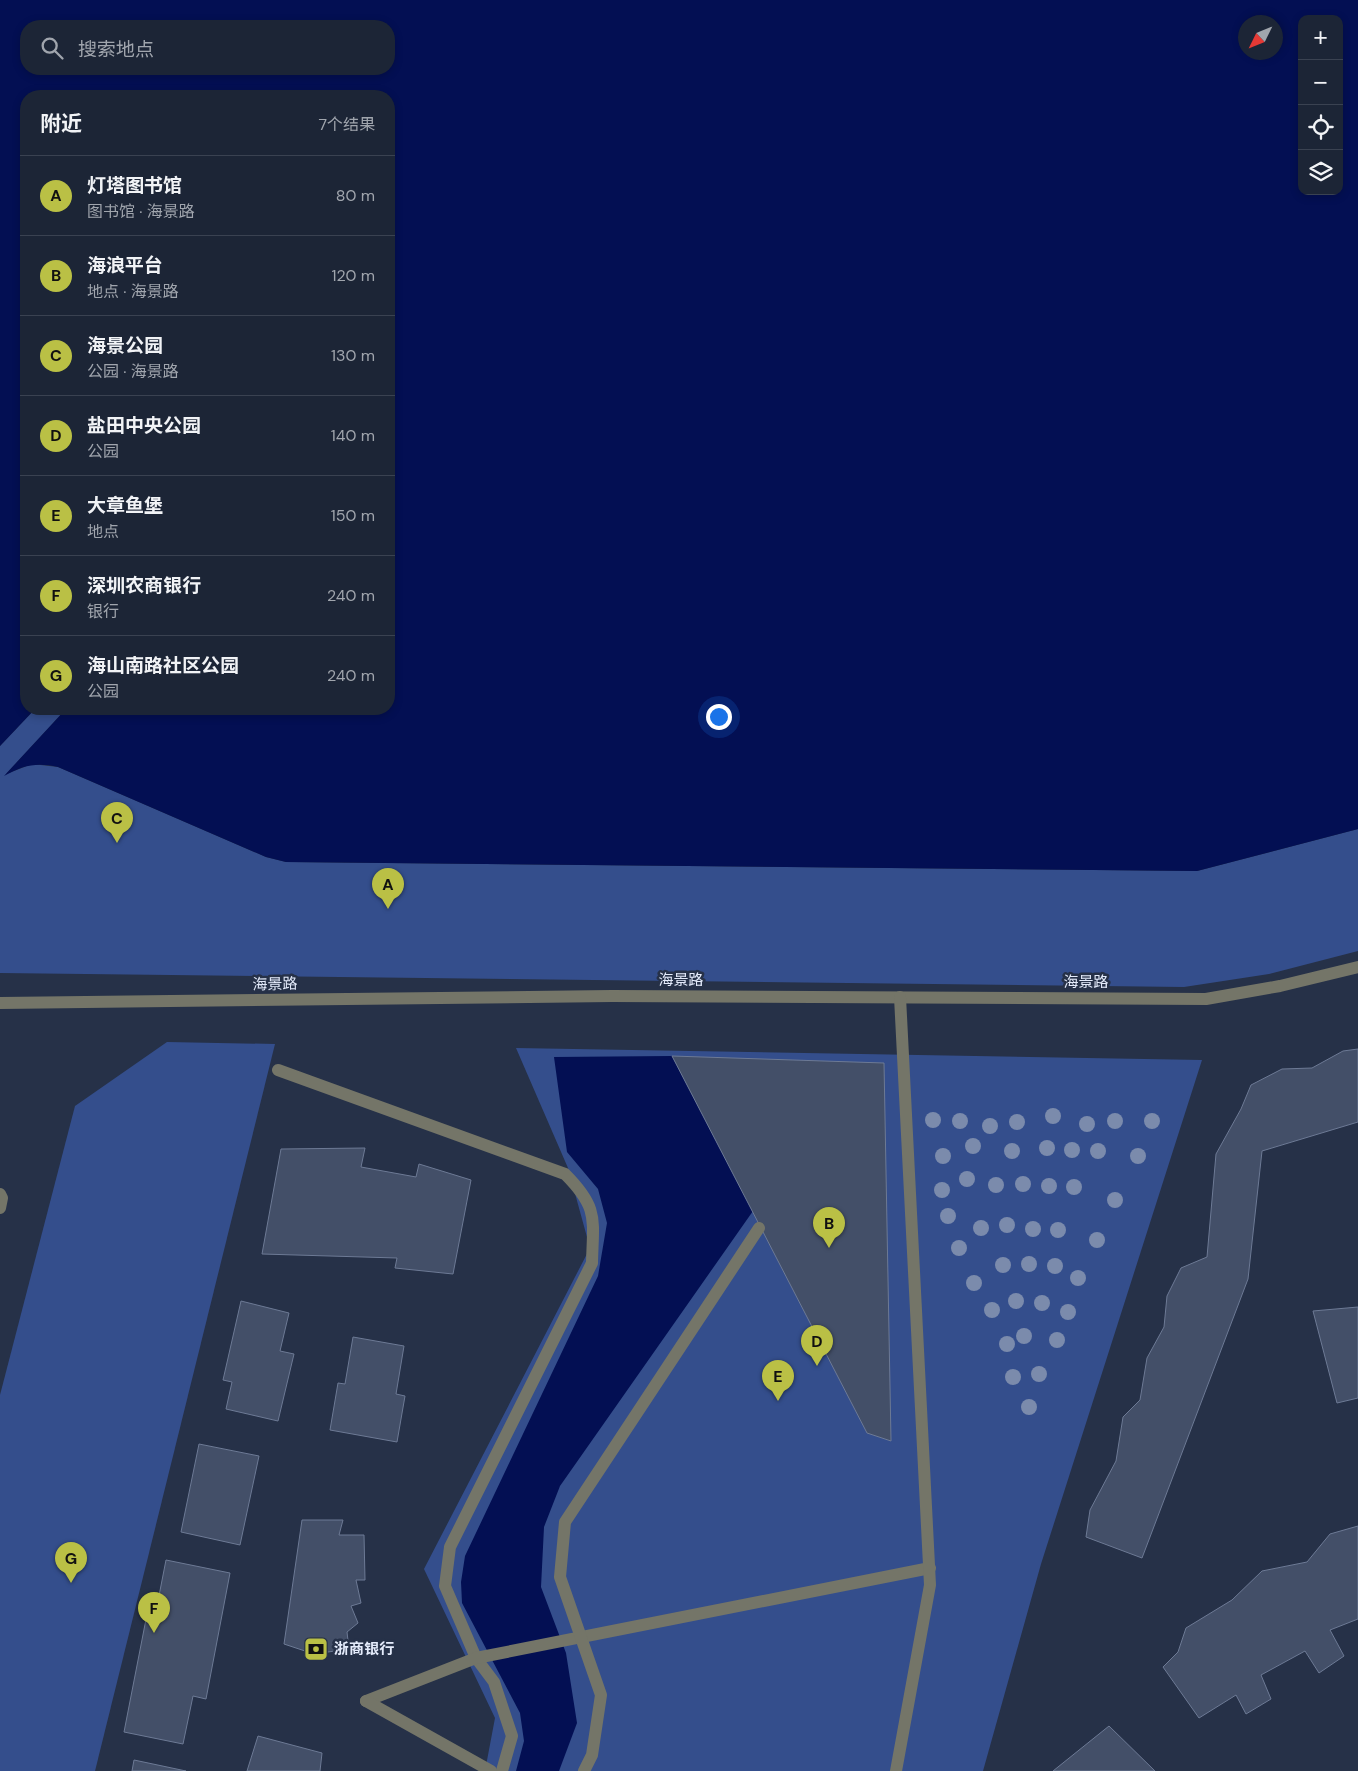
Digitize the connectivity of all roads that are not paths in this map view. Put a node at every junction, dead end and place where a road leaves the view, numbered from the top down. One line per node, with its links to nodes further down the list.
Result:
1 (1358, 968): 2 (street, 海景路)
2 (900, 997): 3 (street, 海景路); 8 (street)
3 (0, 1003)
4 (278, 1070): 10 (street)
5 (0, 1194): 6 (street)
6 (0, 1208)
7 (759, 1228): 9 (street)
8 (930, 1568): 9 (street); 14 (street)
9 (577, 1638): 10 (street); 13 (street)
10 (476, 1658): 11 (street); 12 (street)
11 (491, 1771)
12 (502, 1771)
13 (584, 1771)
14 (896, 1771)

